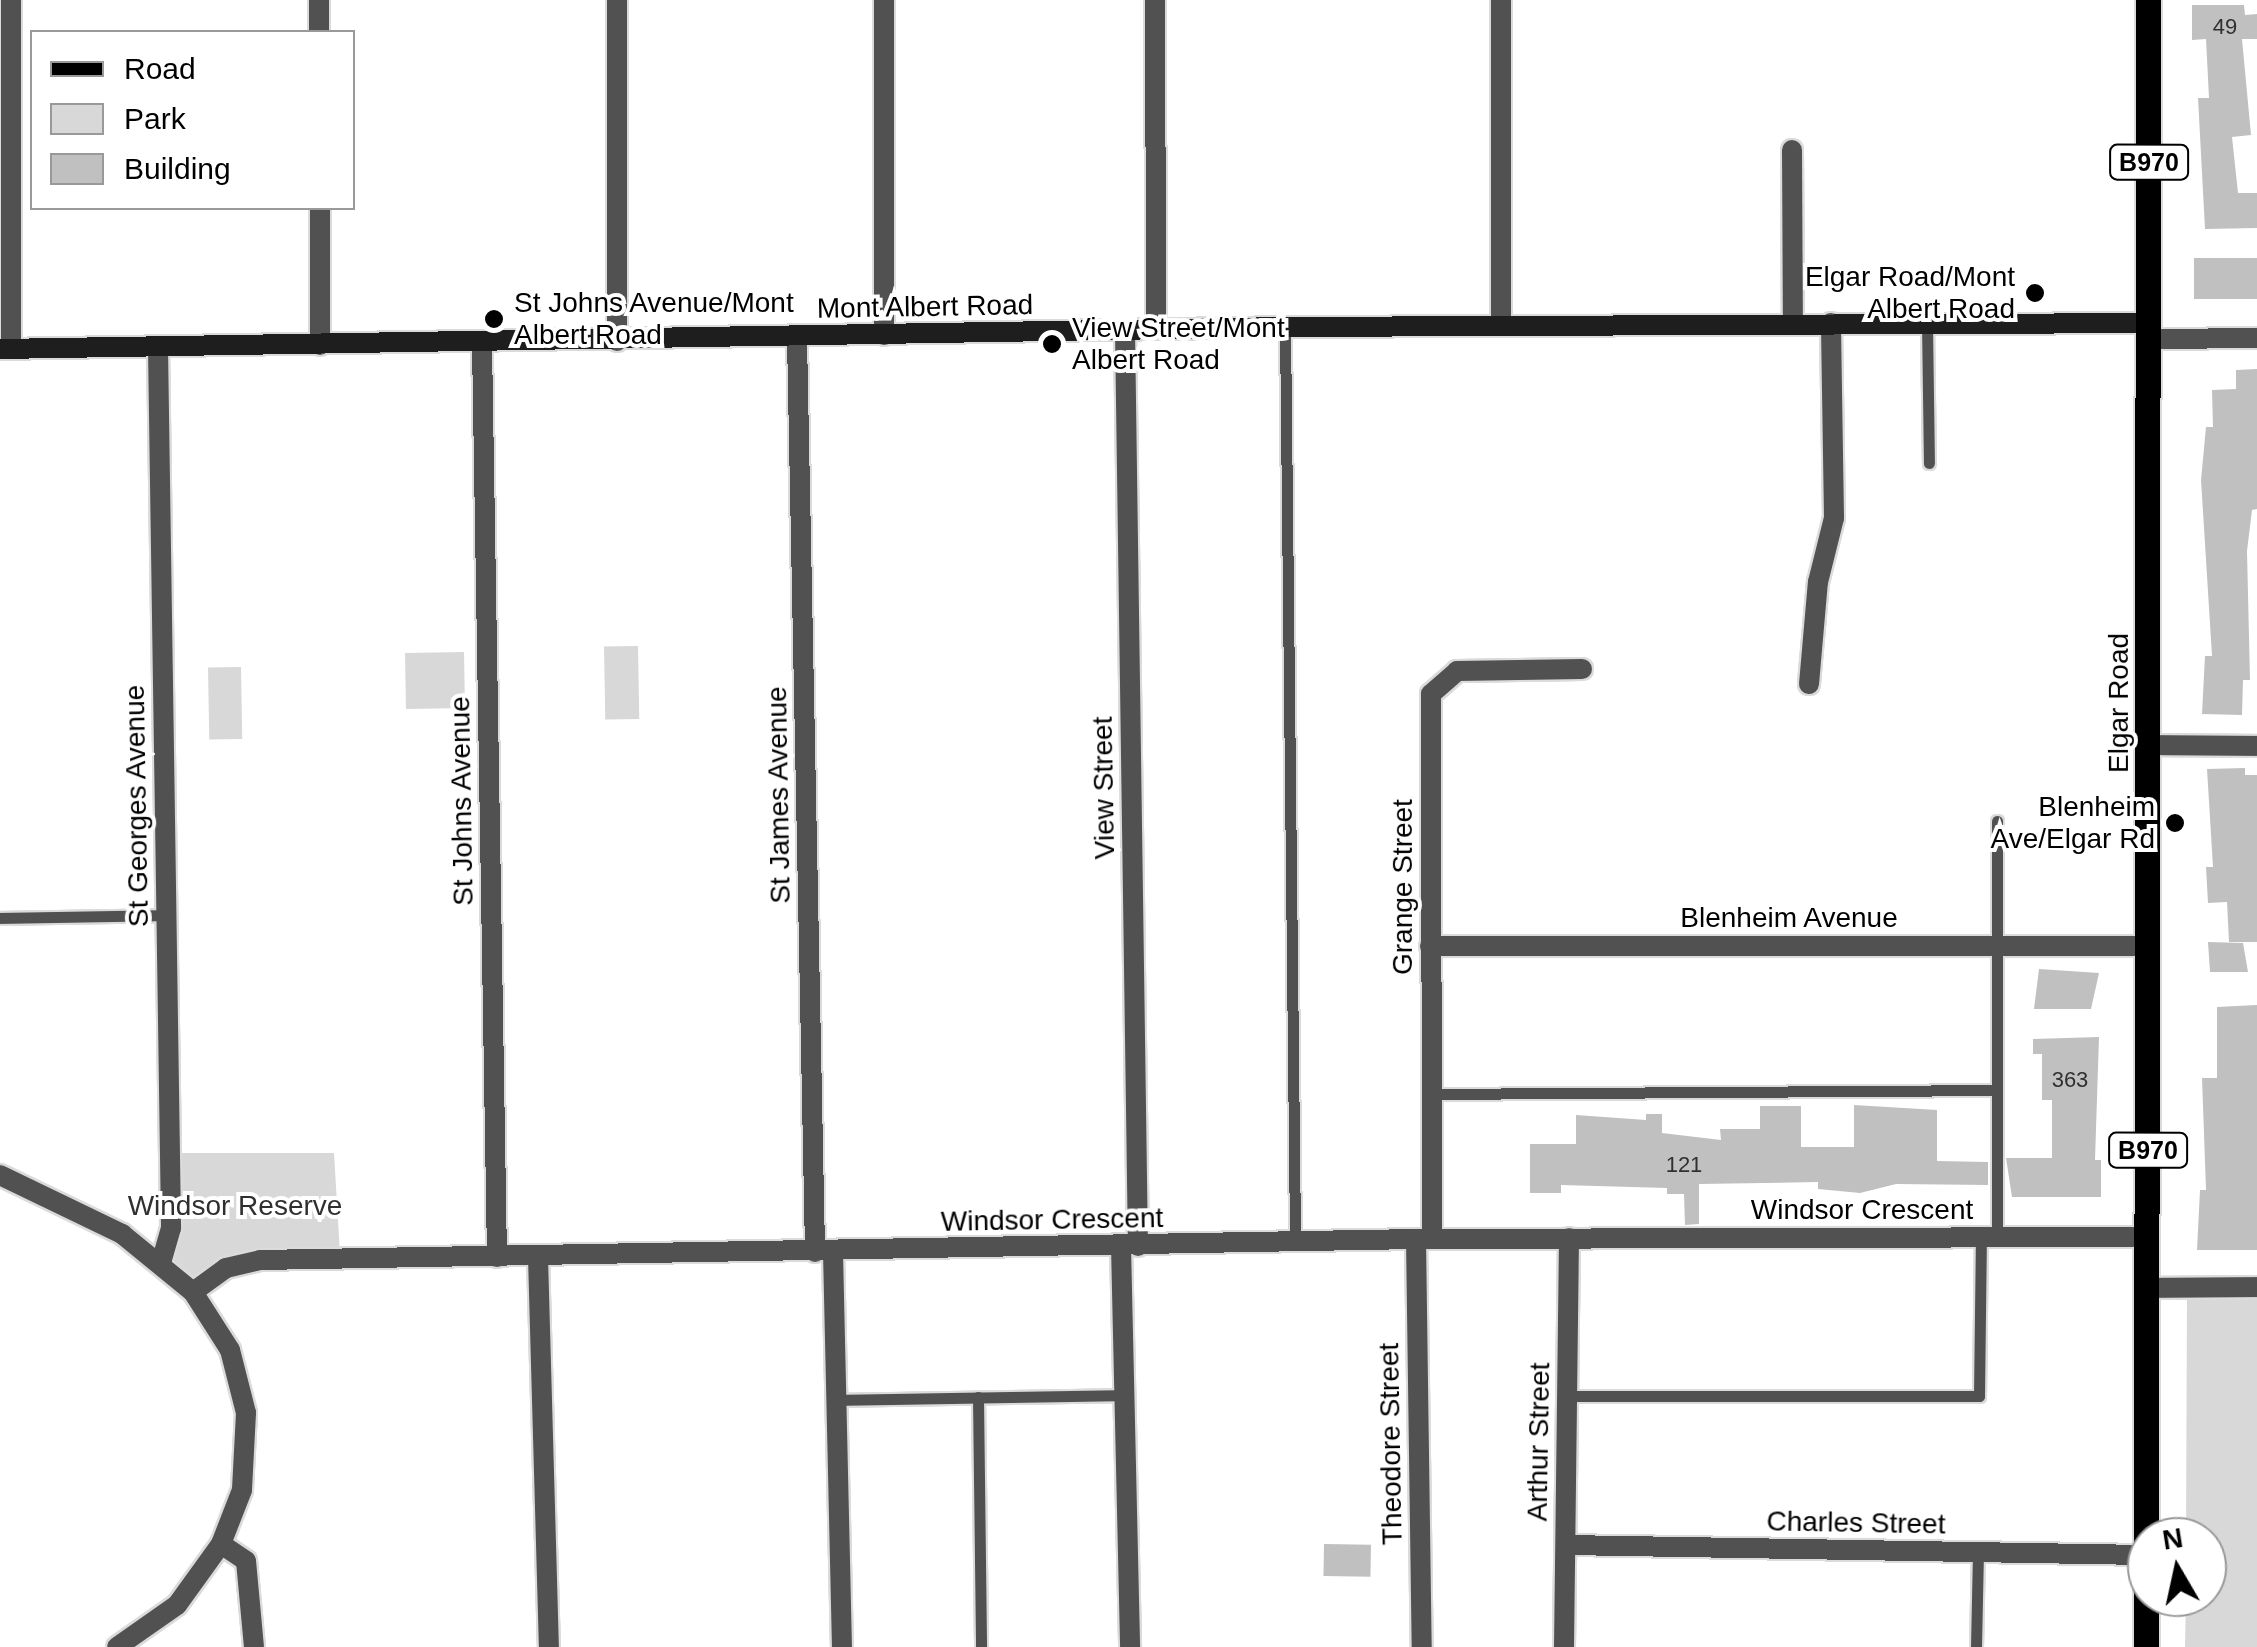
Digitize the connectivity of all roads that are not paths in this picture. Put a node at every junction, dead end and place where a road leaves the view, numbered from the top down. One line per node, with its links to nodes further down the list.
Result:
1 (11, 0): 26 (street)
2 (319, 0): 8 (street)
3 (617, 0): 22 (street)
4 (884, 0): 19 (street)
5 (1155, 0): 16 (street)
6 (1500, 0): 14 (street)
7 (2148, 0): 18 (main road, Elgar Road / B970)
8 (319, 30)
9 (1792, 150): 11 (street)
10 (320, 210): 24 (street)
11 (1793, 323): 12 (main road, Mont Albert Road); 14 (main road, Mont Albert Road)
12 (1830, 323): 13 (main road, Mont Albert Road); 29 (street)
13 (1927, 323): 18 (main road, Mont Albert Road); 27 (lane)
14 (1501, 325): 15 (main road, Mont Albert Road)
15 (1285, 327): 16 (main road, Mont Albert Road); 45 (lane)
16 (1156, 329): 17 (main road, Mont Albert Road)
17 (1125, 330): 19 (main road, Mont Albert Road); 46 (street, View Street)
18 (2151, 331): 21 (street, Mont Albert Road); 30 (main road, Elgar Road / B970)
19 (884, 335): 20 (main road, Mont Albert Road)
20 (797, 338): 22 (main road, Mont Albert Road); 47 (street, St James Avenue)
21 (2257, 338)
22 (617, 341): 23 (main road, Mont Albert Road)
23 (482, 344): 24 (main road, Mont Albert Road); 48 (street, St Johns Avenue)
24 (320, 345): 25 (main road, Mont Albert Road)
25 (158, 347): 26 (main road, Mont Albert Road); 33 (street, St Georges Avenue)
26 (6, 349)
27 (1929, 462)
28 (1582, 669): 36 (street, Grange Street)
29 (1809, 684)
30 (2149, 745): 31 (street); 37 (main road, Elgar Road / B970)
31 (2257, 746)
32 (1997, 821): 35 (lane)
33 (166, 915): 34 (lane); 50 (street, St Georges Avenue)
34 (0, 918)
35 (1998, 945): 36 (street, Blenheim Avenue); 37 (street, Blenheim Avenue); 38 (lane)
36 (1430, 946): 39 (street, Grange Street)
37 (2148, 946): 41 (main road, Elgar Road / B970)
38 (1996, 1090): 39 (lane); 42 (lane)
39 (1430, 1094): 44 (street, Grange Street)
40 (0, 1175): 50 (street)
41 (2148, 1236): 42 (street, Windsor Crescent); 51 (main road, Elgar Road / B970)
42 (1989, 1237): 43 (street, Windsor Crescent); 55 (lane)
43 (1570, 1238): 44 (street, Windsor Crescent); 55 (street, Arthur Street)
44 (1424, 1239): 45 (street, Windsor Crescent); 70 (street, Theodore Street)
45 (1295, 1242): 46 (street, Windsor Crescent)
46 (1129, 1246): 47 (street, Windsor Crescent); 54 (street, View Street)
47 (824, 1252): 49 (street, Windsor Crescent); 57 (street, St James Avenue)
48 (497, 1257): 49 (street, Windsor Crescent); 53 (street, Windsor Crescent)
49 (538, 1257): 66 (street)
50 (161, 1263): 53 (street)
51 (2147, 1288): 52 (street); 58 (main road, Elgar Road / B970)
52 (2257, 1288)
53 (193, 1292): 59 (street)
54 (1125, 1395): 56 (lane); 69 (street, View Street)
55 (1566, 1396): 60 (street, Arthur Street)
56 (978, 1397): 57 (lane); 68 (lane)
57 (837, 1400): 67 (street, St James Avenue)
58 (2146, 1517)
59 (221, 1544): 64 (street); 65 (street)
60 (1566, 1545): 61 (street, Charles Street); 71 (street, Arthur Street)
61 (1978, 1552): 62 (street, Charles Street); 72 (lane)
62 (2127, 1555)
63 (2146, 1617): 73 (main road, Elgar Road / B970)
64 (117, 1647)
65 (254, 1647)
66 (549, 1647)
67 (842, 1647)
68 (981, 1647)
69 (1130, 1647)
70 (1422, 1647)
71 (1564, 1647)
72 (1976, 1647)
73 (2146, 1647)

